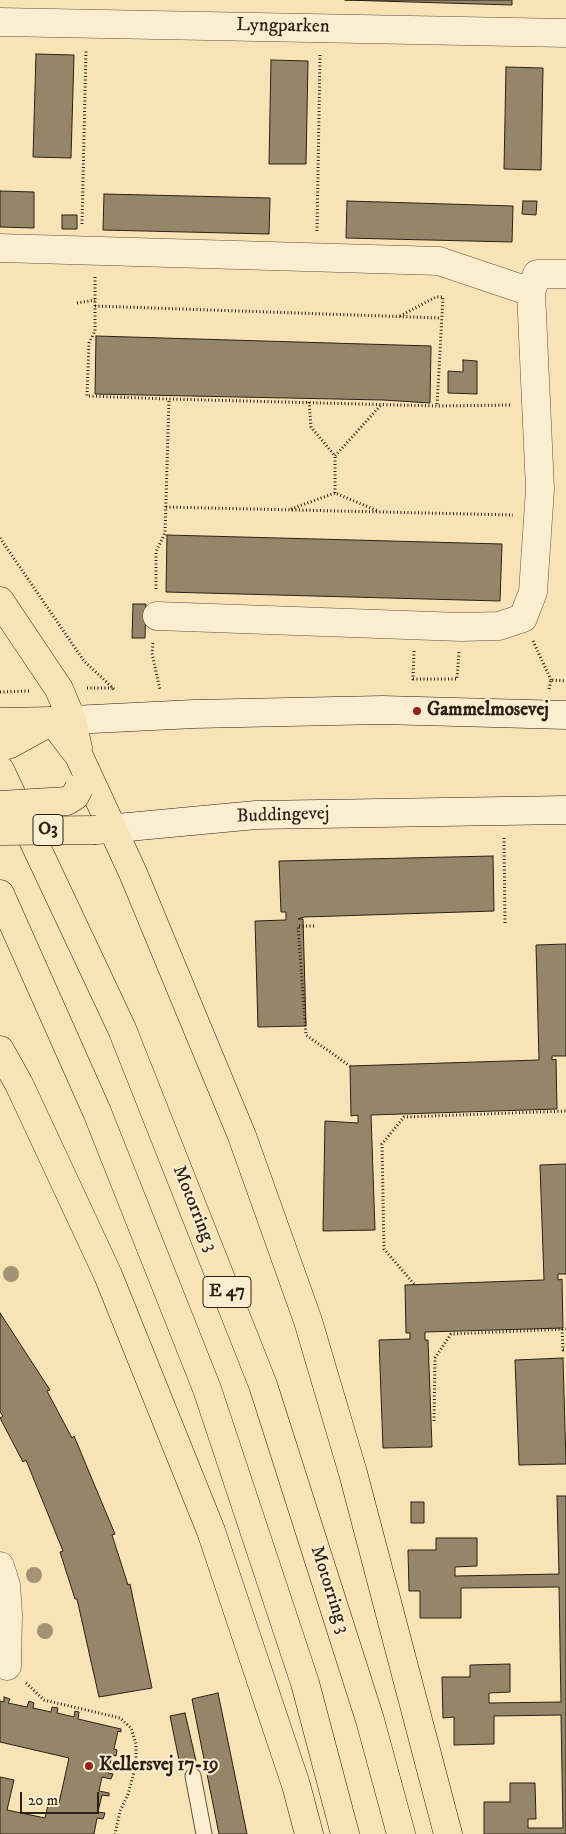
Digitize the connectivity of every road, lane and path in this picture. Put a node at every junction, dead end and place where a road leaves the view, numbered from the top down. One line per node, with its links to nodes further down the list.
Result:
1 (0, 22): 2 (street, Lyngparken)
2 (87, 23): 3 (street, Lyngparken); 6 (path)
3 (320, 28): 4 (street, Lyngparken); 7 (path)
4 (566, 33)
5 (0, 248): 6 (street)
6 (84, 250): 7 (street); 10 (path)
7 (316, 257): 9 (street)
8 (566, 274): 9 (street)
9 (531, 292): 18 (street)
10 (95, 300): 11 (path); 12 (path)
11 (77, 303)
12 (95, 306): 13 (path); 15 (path)
13 (399, 316): 14 (path); 14 (path)
14 (441, 318): 19 (path)
15 (169, 399): 16 (path); 22 (path)
16 (309, 402): 17 (path); 20 (path)
17 (381, 404): 19 (path); 20 (path)
18 (536, 404): 19 (path); 25 (street)
19 (437, 406)
20 (335, 456): 21 (path)
21 (335, 493): 23 (path); 24 (path)
22 (166, 507): 23 (path); 28 (path)
23 (288, 510): 24 (path)
24 (381, 512): 25 (path)
25 (538, 514): 29 (street)
26 (0, 538): 35 (path)
27 (0, 601): 36 (main road)
28 (156, 616): 30 (street); 33 (path)
29 (522, 618): 31 (street); 32 (path)
30 (415, 625): 31 (street); 31 (path)
31 (461, 627)
32 (551, 680)
33 (160, 687)
34 (566, 714): 35 (street)
35 (131, 717): 36 (street)
36 (62, 721): 37 (main road); 38 (main road); 39 (main road)
37 (0, 722)
38 (0, 747)
39 (79, 756): 41 (main road, bridge); 44 (main road)
40 (0, 770): 63 (main road, Motorring 3 / E 47)
41 (0, 805)
42 (566, 810): 43 (street, Buddingevej)
43 (504, 812): 44 (street, Buddingevej); 47 (path)
44 (104, 829): 45 (main road, Buddingevej / O3, bridge); 64 (main road)
45 (0, 831)
46 (0, 894): 62 (main road, E 47)
47 (505, 924)
48 (314, 926): 50 (path)
49 (0, 1050): 61 (main road)
50 (350, 1066)
51 (566, 1111): 52 (path)
52 (414, 1284)
53 (564, 1329): 54 (path); 55 (path)
54 (566, 1350)
55 (434, 1421)
56 (0, 1566): 57 (street)
57 (6, 1666): 59 (path)
58 (193, 1776): 60 (lane)
59 (115, 1834)
60 (204, 1834)
61 (309, 1834)
62 (345, 1834)
63 (401, 1834)
64 (448, 1834)

